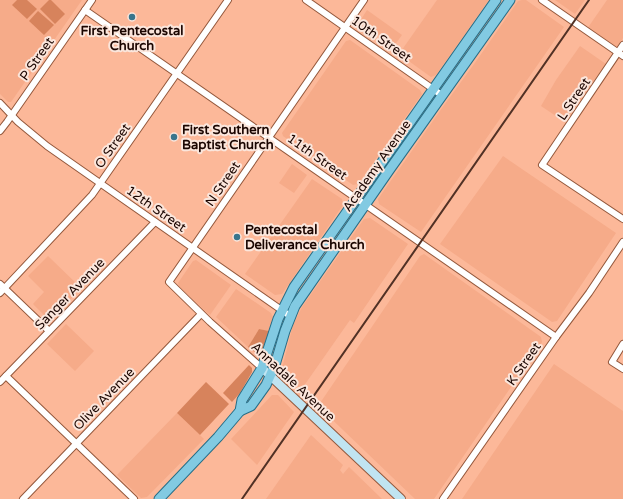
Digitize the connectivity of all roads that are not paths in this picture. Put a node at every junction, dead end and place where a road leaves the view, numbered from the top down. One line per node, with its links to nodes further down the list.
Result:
1 (92, 0): 8 (street, P Street)
2 (228, 0): 12 (street, O Street)
3 (306, 0): 9 (street, 10th Street)
4 (364, 0): 9 (street, N Street)
5 (496, 0): 13 (main road, Academy Avenue)
6 (510, 0): 14 (main road, Academy Avenue)
7 (542, 0): 11 (street)
8 (85, 10): 12 (street, 11th Street); 16 (street, P Street)
9 (345, 27): 13 (street, 10th Street); 18 (street, N Street)
10 (623, 45): 11 (street, L Street)
11 (620, 54): 22 (street, L Street)
12 (177, 74): 18 (street, 11th Street); 19 (street, O Street)
13 (433, 89): 14 (street, 10th Street); 20 (main road, Academy Avenue)
14 (443, 96): 21 (main road, Academy Avenue)
15 (0, 103): 16 (street)
16 (12, 115): 17 (street, P Street); 19 (street, 12th Street)
17 (0, 131)
18 (268, 137): 20 (street, 11th Street); 26 (street, N Street)
19 (100, 183): 23 (street, 12th Street); 29 (street, O Street)
20 (356, 198): 21 (street, 11th Street); 25 (main road, Academy Avenue)
21 (366, 205): 28 (main road, Academy Avenue); 34 (street, 11th Street)
22 (623, 220)
23 (155, 222): 26 (street, 12th Street); 33 (street, Sanger Avenue)
24 (623, 242): 34 (street, K Street)
25 (322, 247): 28 (main road); 30 (main road, Academy Avenue)
26 (193, 248): 27 (street, N Street); 30 (street, 12th Street)
27 (169, 282): 31 (street, Annadale Avenue)
28 (309, 286): 32 (main road, Academy Avenue)
29 (1, 289): 33 (street)
30 (281, 310): 32 (street, 12th Street); 36 (main road, Academy Avenue)
31 (201, 314): 36 (street, Annadale Avenue); 42 (street, Olive Avenue)
32 (290, 316): 39 (main road, Academy Avenue)
33 (49, 331): 38 (street, Sanger Avenue)
34 (556, 337): 47 (street, K Street)
35 (623, 344): 37 (street)
36 (262, 368): 39 (street, Annadale Avenue); 41 (main road, Academy Avenue)
37 (623, 369)
38 (6, 376): 40 (street, Sanger Avenue); 42 (street)
39 (271, 376): 41 (main road, Academy Avenue); 46 (street, Annadale Avenue)
40 (0, 382)
41 (240, 411): 45 (main road, Academy Avenue)
42 (77, 443): 43 (street, Olive Avenue); 44 (street)
43 (23, 499)
44 (134, 499)
45 (159, 499)
46 (401, 499)
47 (443, 499)

